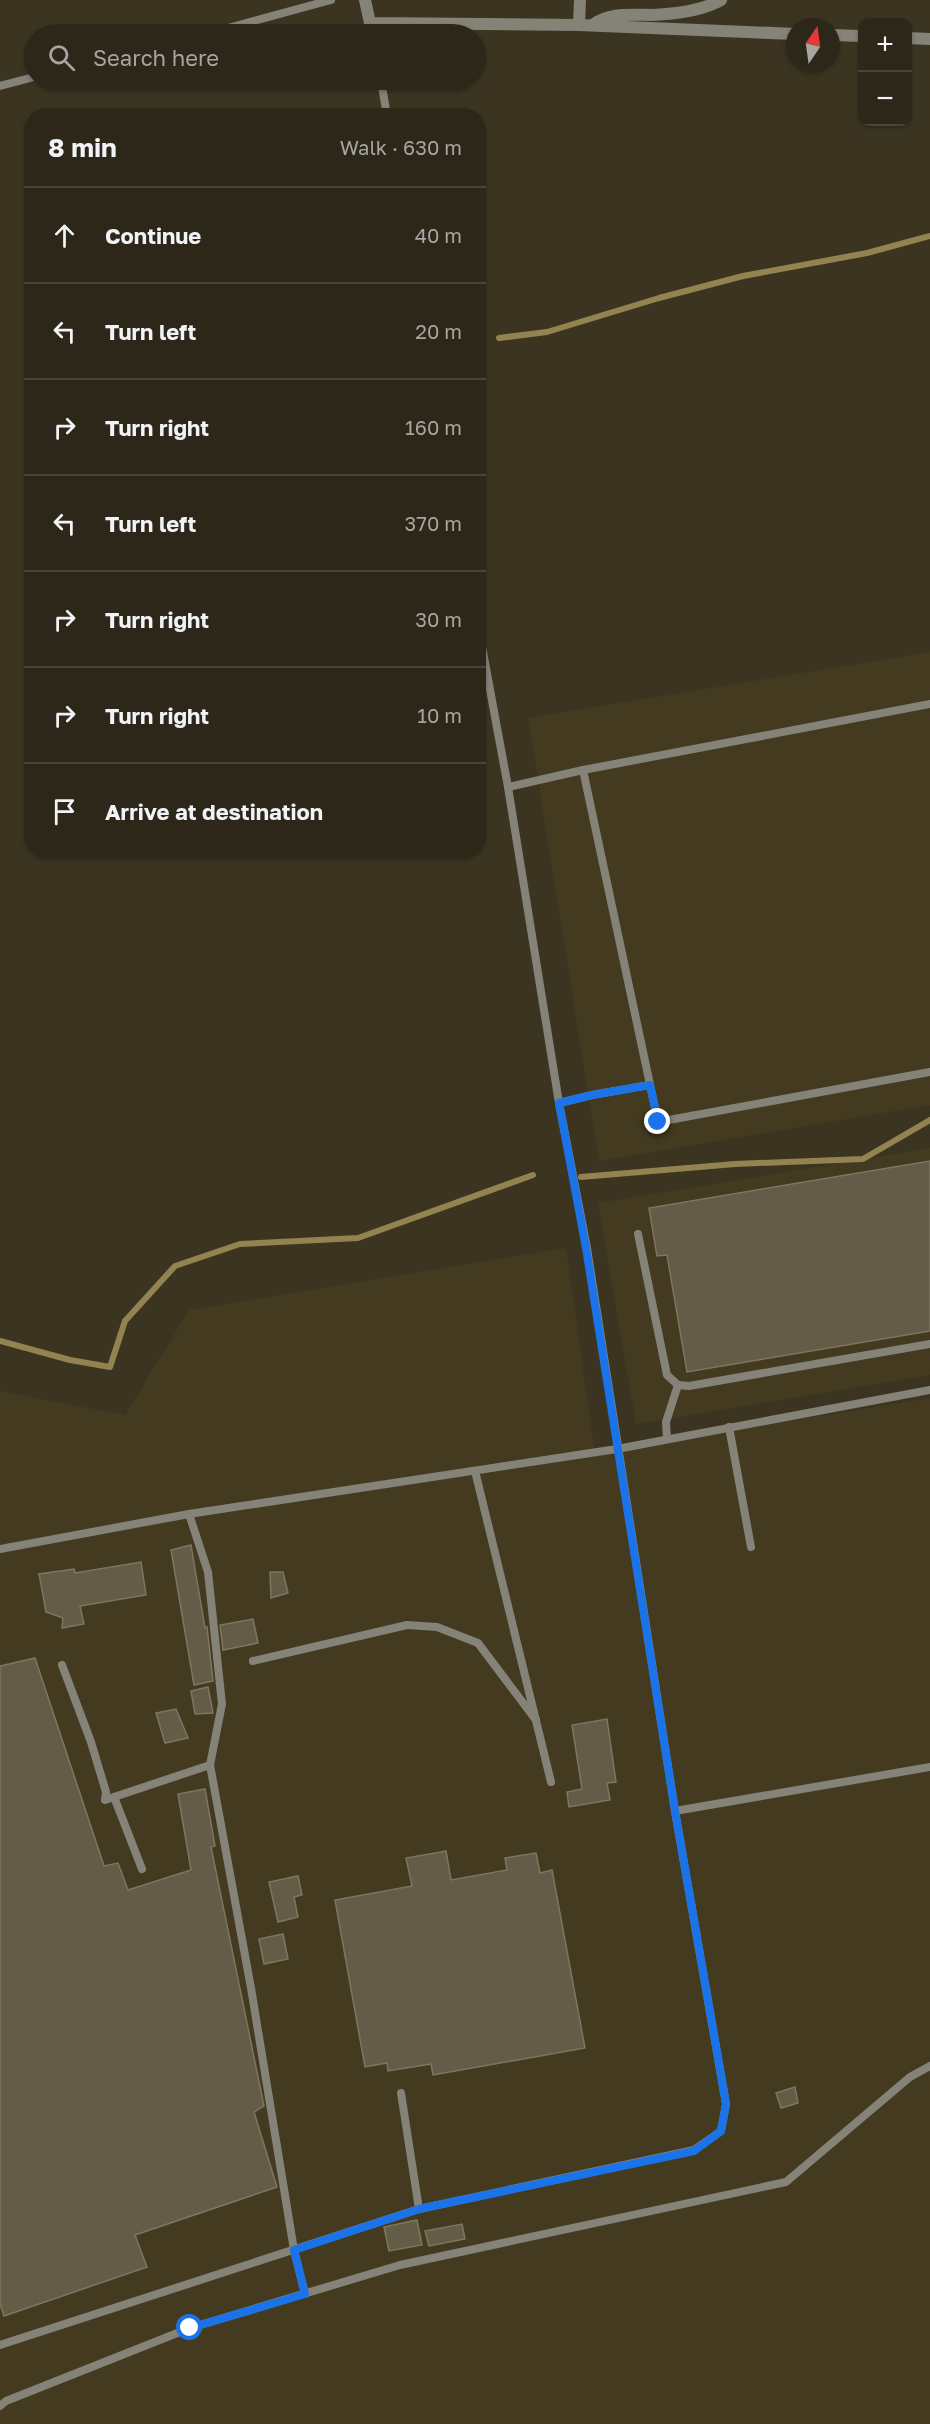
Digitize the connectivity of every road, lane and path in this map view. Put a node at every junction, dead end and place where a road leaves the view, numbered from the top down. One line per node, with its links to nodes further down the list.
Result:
1 (331, 0): 5 (lane)
2 (365, 0): 6 (street)
3 (580, 0): 7 (street)
4 (721, 0): 7 (street)
5 (243, 24)
6 (370, 24)
7 (585, 25): 8 (street); 9 (street)
8 (486, 27)
9 (786, 33)
10 (840, 35): 11 (street)
11 (858, 36)
12 (912, 38): 13 (street)
13 (930, 39)
14 (24, 80): 15 (lane)
15 (0, 86)
16 (383, 90): 17 (lane)
17 (386, 108)
18 (486, 668): 21 (lane)
19 (930, 704): 20 (lane)
20 (583, 770): 21 (lane); 23 (lane)
21 (508, 786): 24 (lane)
22 (930, 1072): 23 (lane)
23 (650, 1085): 24 (lane)
24 (559, 1103): 31 (lane)
25 (638, 1234): 27 (lane)
26 (930, 1344): 27 (lane)
27 (678, 1385): 30 (lane)
28 (930, 1390): 29 (lane)
29 (729, 1427): 30 (lane); 34 (lane)
30 (667, 1439): 31 (lane)
31 (616, 1449): 32 (lane); 43 (lane)
32 (475, 1471): 33 (lane); 38 (lane)
33 (189, 1515): 35 (lane); 39 (lane)
34 (751, 1547)
35 (0, 1549)
36 (253, 1661): 38 (lane)
37 (62, 1665): 42 (lane)
38 (536, 1720): 41 (lane)
39 (210, 1765): 42 (lane); 48 (lane)
40 (930, 1767): 43 (lane)
41 (551, 1782)
42 (114, 1797): 44 (lane)
43 (675, 1811): 47 (lane)
44 (142, 1869)
45 (930, 2066): 49 (lane)
46 (401, 2093): 47 (lane)
47 (419, 2209): 48 (lane)
48 (294, 2250): 49 (lane); 50 (lane)
49 (305, 2294): 51 (lane)
50 (0, 2345)
51 (0, 2406)

